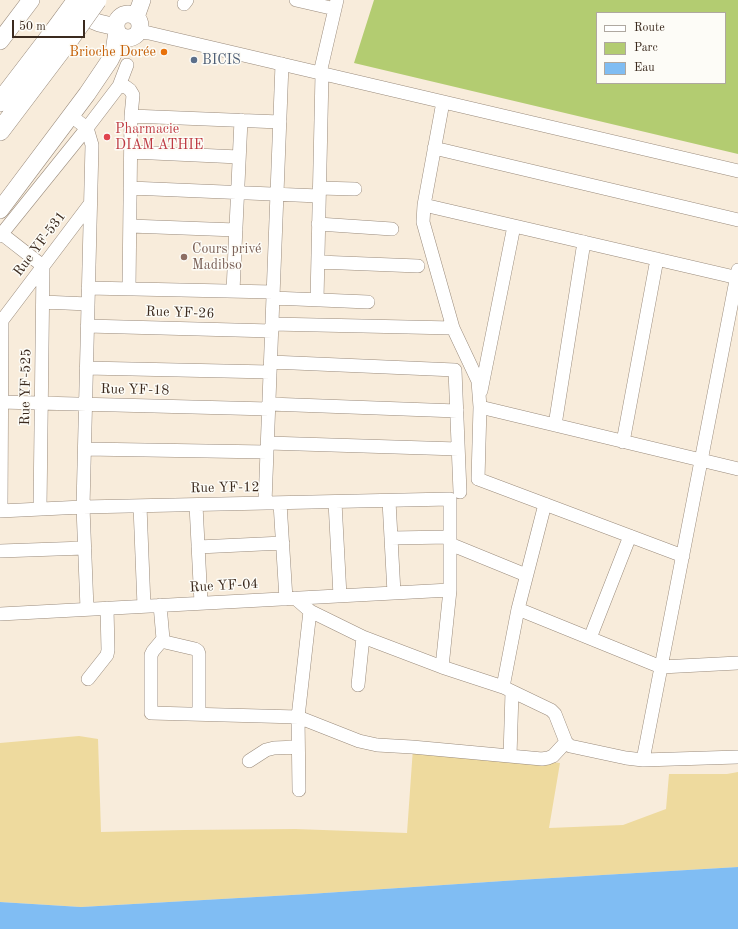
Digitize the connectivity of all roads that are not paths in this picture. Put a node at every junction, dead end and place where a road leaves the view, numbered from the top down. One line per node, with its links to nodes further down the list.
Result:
1 (31, 0): 11 (main road)
2 (68, 0): 9 (main road)
3 (76, 0): 9 (main road); 10 (highway, bridge)
4 (97, 0): 10 (highway, bridge)
5 (136, 0): 9 (main road)
6 (142, 0): 9 (main road)
7 (296, 0): 8 (street)
8 (336, 4): 14 (street)
9 (129, 26): 12 (street); 18 (main road)
10 (62, 36): 16 (highway); 23 (highway)
11 (0, 41)
12 (282, 64): 14 (street); 21 (street)
13 (127, 65): 15 (street)
14 (321, 74): 17 (street); 31 (street)
15 (119, 86): 19 (street); 22 (street)
16 (0, 102)
17 (443, 102): 24 (street); 27 (street)
18 (71, 116): 22 (street); 35 (main road)
19 (131, 116): 20 (street); 25 (street)
20 (241, 120): 21 (street); 26 (street)
21 (280, 122): 32 (street)
22 (87, 128): 33 (street); 42 (street)
23 (0, 131)
24 (434, 148): 34 (street); 36 (street)
25 (131, 152): 26 (street); 28 (street)
26 (239, 157): 30 (street)
27 (738, 172)
28 (130, 188): 30 (street); 38 (street)
29 (355, 189): 31 (street)
30 (237, 192): 32 (street); 41 (street)
31 (319, 192): 32 (street); 37 (street)
32 (277, 194): 52 (street)
33 (90, 204): 46 (street, Rue YF-531); 49 (street)
34 (424, 205): 39 (street); 60 (street)
35 (0, 210)
36 (738, 220)
37 (318, 224): 40 (street); 45 (street)
38 (130, 226): 41 (street); 50 (street)
39 (514, 226): 43 (street); 66 (street)
40 (392, 229)
41 (236, 230): 51 (street)
42 (1, 235): 46 (street)
43 (584, 242): 44 (street); 70 (street)
44 (656, 259): 48 (street); 71 (street)
45 (318, 262): 47 (street); 53 (street)
46 (43, 266): 54 (street, Rue YF-525); 57 (street, Rue YF-531)
47 (418, 266)
48 (738, 275): 75 (street)
49 (88, 288): 50 (street); 56 (street)
50 (129, 289): 51 (street)
51 (233, 291): 52 (street)
52 (273, 295): 53 (street); 59 (street)
53 (317, 300): 55 (street)
54 (43, 302): 56 (street); 65 (street, Rue YF-525)
55 (368, 302)
56 (88, 304): 58 (street)
57 (1, 321): 61 (street)
58 (88, 326): 59 (street, Rue YF-26); 63 (street)
59 (272, 328): 60 (street, Rue YF-26); 62 (street)
60 (453, 328): 66 (street)
61 (1, 362): 64 (street)
62 (270, 367): 63 (street); 68 (street); 69 (street)
63 (86, 368): 67 (street)
64 (1, 402): 65 (street, Rue YF-18); 88 (street)
65 (42, 404): 67 (street, Rue YF-18); 87 (street, Rue YF-525)
66 (480, 404): 70 (street); 77 (street)
67 (86, 405): 68 (street, Rue YF-18); 73 (street)
68 (269, 407): 69 (street, Rue YF-18); 72 (street)
69 (457, 411): 74 (street)
70 (555, 425): 71 (street)
71 (623, 442): 75 (street)
72 (267, 447): 73 (street); 74 (street); 81 (street)
73 (85, 448): 86 (street)
74 (458, 449): 78 (street)
75 (701, 460): 76 (street); 96 (street)
76 (738, 469)
77 (478, 479): 78 (street); 83 (street)
78 (455, 496): 79 (street, Rue YF-12); 91 (street)
79 (389, 501): 80 (street, Rue YF-12); 90 (street)
80 (335, 502): 82 (street, Rue YF-12); 100 (street)
81 (265, 503): 82 (street, Rue YF-12); 84 (street, Rue YF-12)
82 (280, 503): 92 (street)
83 (545, 504): 89 (street); 97 (street)
84 (196, 505): 85 (street, Rue YF-12); 93 (street)
85 (140, 506): 86 (street, Rue YF-12); 104 (street)
86 (83, 507): 87 (street, Rue YF-12); 94 (street)
87 (40, 509): 88 (street, Rue YF-12)
88 (1, 511)
89 (630, 536): 96 (street); 111 (street)
90 (391, 538): 91 (street); 99 (street)
91 (450, 541): 97 (street); 98 (street)
92 (283, 543): 93 (street); 101 (street)
93 (198, 547): 102 (street)
94 (85, 548): 95 (street); 106 (street)
95 (0, 551)
96 (683, 556): 115 (street)
97 (526, 575): 107 (street)
98 (450, 590): 99 (street, Rue YF-04); 114 (street)
99 (394, 593): 100 (street, Rue YF-04)
100 (340, 596): 101 (street, Rue YF-04)
101 (290, 598): 102 (street, Rue YF-04); 108 (street)
102 (201, 603): 103 (street, Rue YF-04)
103 (160, 605): 104 (street, Rue YF-04); 112 (street)
104 (144, 606): 105 (street, Rue YF-04)
105 (108, 608): 106 (street, Rue YF-04); 116 (street)
106 (87, 609): 109 (street, Rue YF-04)
107 (518, 609): 111 (street); 118 (street)
108 (310, 611): 110 (street); 120 (street)
109 (0, 614)
110 (363, 637): 114 (street); 117 (street)
111 (590, 638): 115 (street)
112 (163, 639): 119 (street); 119 (street)
113 (738, 663): 115 (street)
114 (442, 667): 118 (street)
115 (661, 667): 125 (street)
116 (88, 679)
117 (358, 685)
118 (507, 690): 121 (street); 123 (street)
119 (199, 714): 120 (street)
120 (298, 717): 122 (street); 123 (street)
121 (566, 742): 123 (street); 125 (street)
122 (298, 747): 126 (street); 127 (street)
123 (510, 756)
124 (738, 757): 125 (street)
125 (643, 760)
126 (249, 761)
127 (299, 790)

